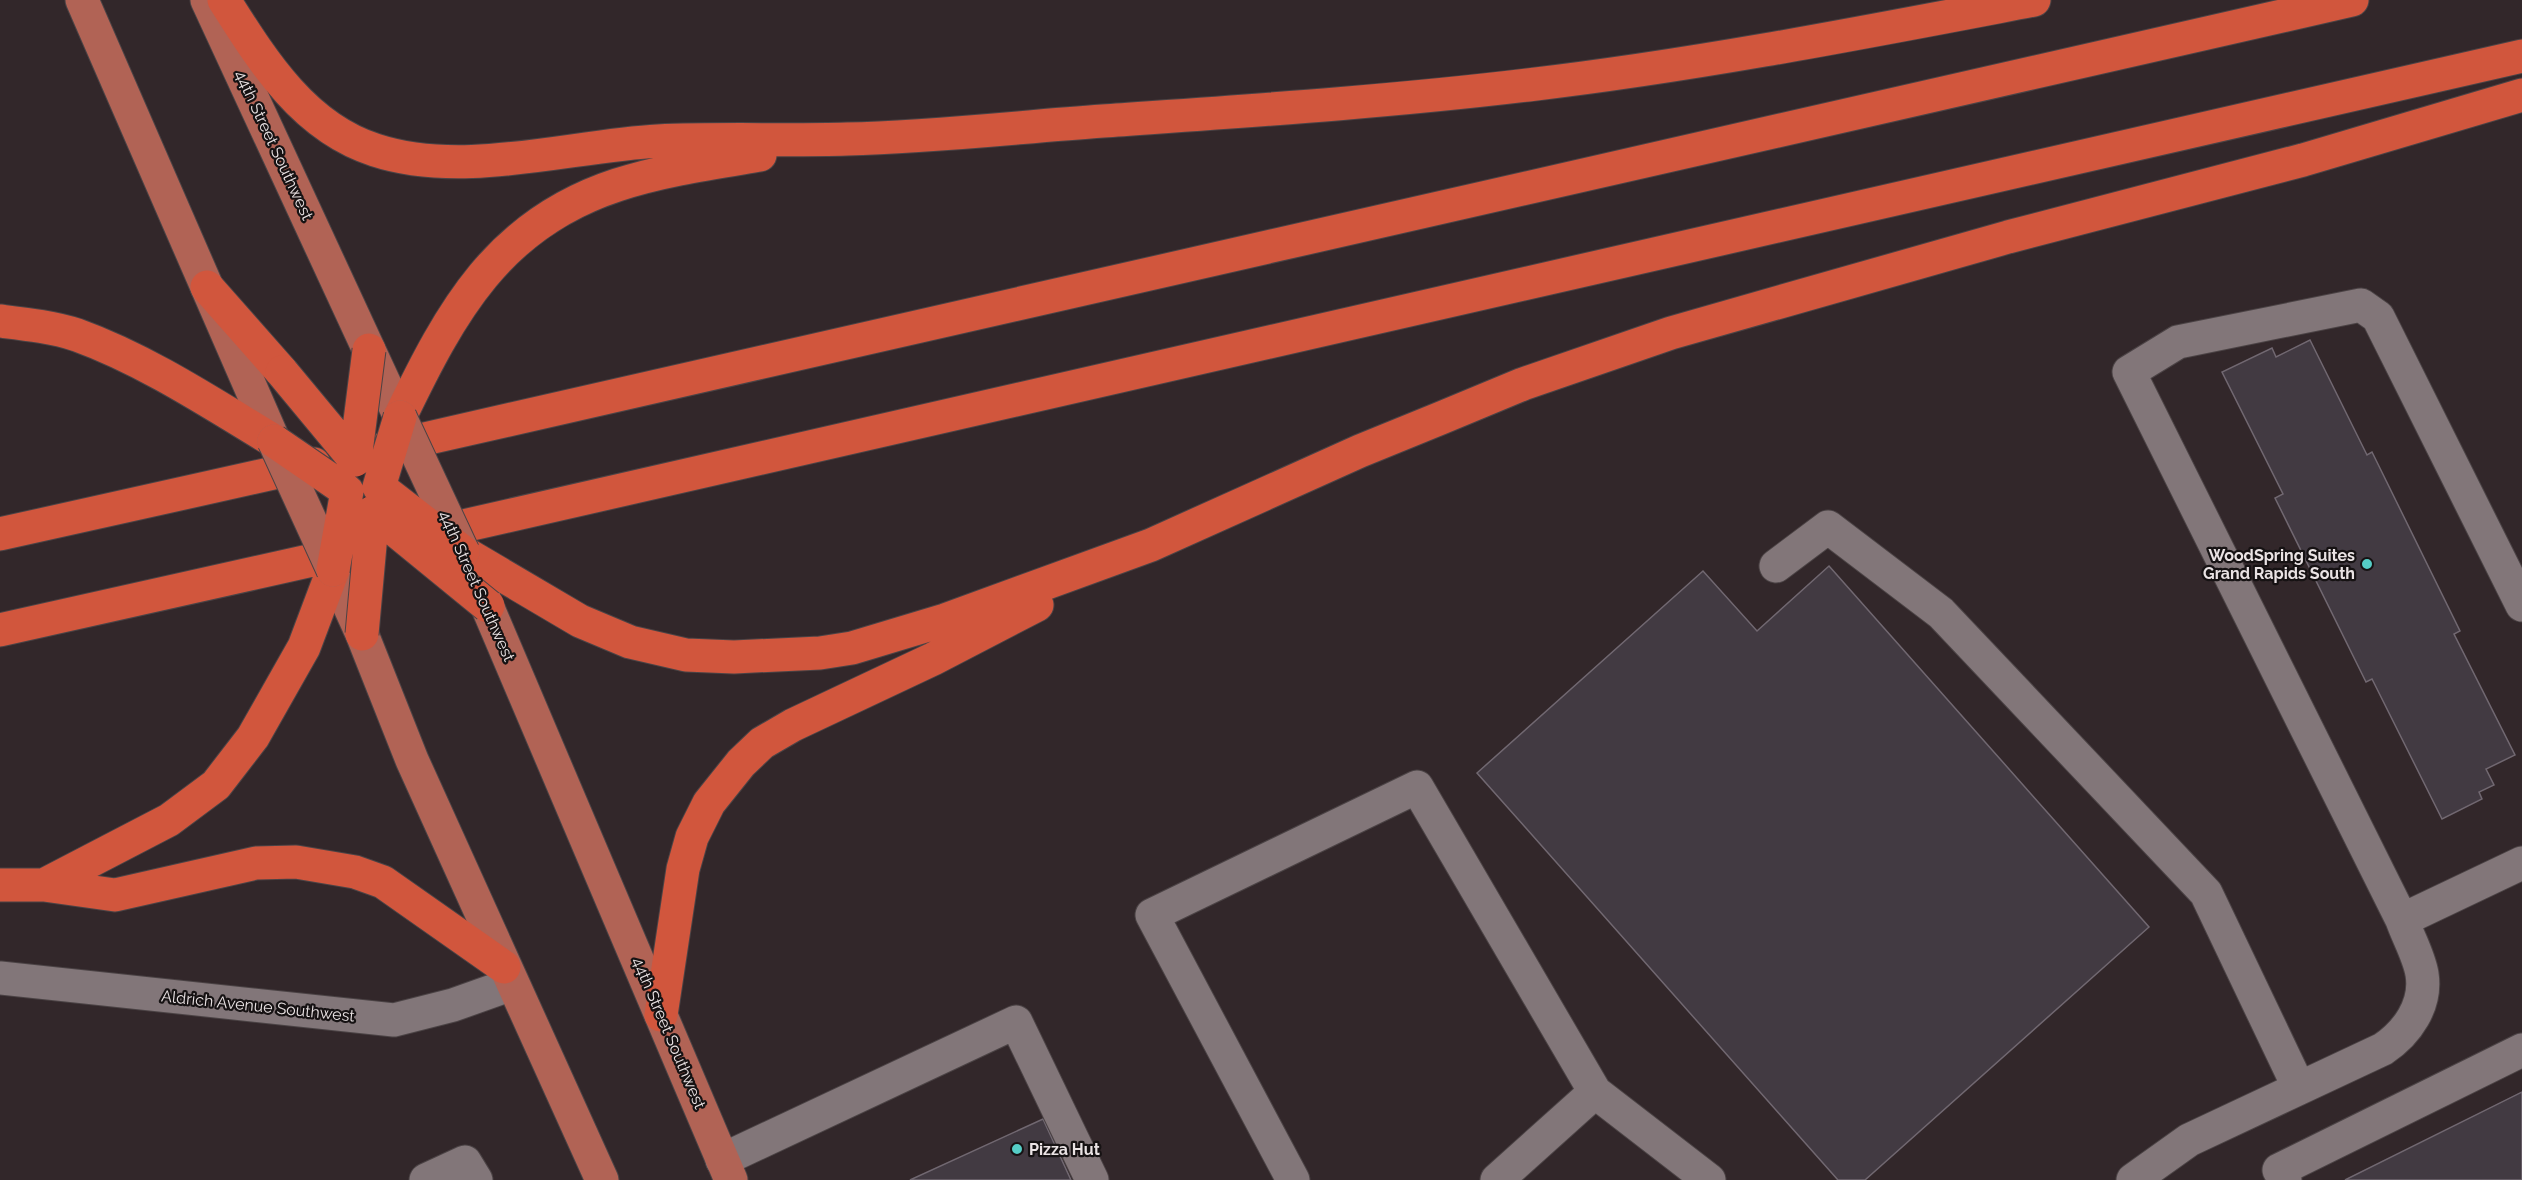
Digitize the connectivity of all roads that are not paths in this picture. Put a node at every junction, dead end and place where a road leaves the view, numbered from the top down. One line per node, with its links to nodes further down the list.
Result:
1 (82, 0): 9 (main road)
2 (207, 0): 11 (main road, 44th Street Southwest)
3 (224, 0): 8 (highway)
4 (2034, 0): 8 (highway)
5 (2352, 0): 16 (highway)
6 (2522, 56): 23 (highway)
7 (2522, 95): 17 (highway)
8 (849, 139): 12 (highway)
9 (207, 287): 13 (main road); 14 (highway, bridge)
10 (0, 321): 13 (highway)
11 (369, 350): 12 (main road, 44th Street Southwest); 14 (highway, bridge)
12 (400, 417): 15 (highway, bridge); 18 (main road, 44th Street Southwest, bridge)
13 (274, 441): 15 (highway, bridge); 20 (main road, bridge)
14 (355, 460): 15 (highway)
15 (366, 497): 18 (highway, bridge); 20 (highway, bridge); 22 (highway, bridge); 24 (highway, bridge)
16 (0, 534)
17 (1151, 545): 18 (highway); 31 (highway)
18 (463, 552): 22 (main road, 44th Street Southwest)
19 (1776, 566): 33 (street)
20 (333, 570): 24 (main road); 27 (highway)
21 (2522, 605): 28 (street)
22 (488, 606): 31 (main road, 44th Street Southwest)
23 (0, 630)
24 (362, 634): 29 (main road)
25 (2522, 863): 28 (street)
26 (0, 885): 27 (highway)
27 (44, 885): 29 (highway)
28 (2402, 920): 33 (street)
29 (508, 975): 30 (street, Aldrich Avenue Southwest); 38 (main road)
30 (0, 978)
31 (661, 1015): 35 (main road, 44th Street Southwest)
32 (2522, 1050): 44 (street)
33 (2299, 1088): 43 (street)
34 (1595, 1092): 40 (street); 41 (street); 42 (street)
35 (727, 1170): 39 (street)
36 (426, 1180): 37 (street)
37 (476, 1180)
38 (602, 1180)
39 (1092, 1180)
40 (1293, 1180)
41 (1497, 1180)
42 (1709, 1180)
43 (2133, 1180)
44 (2285, 1180)

